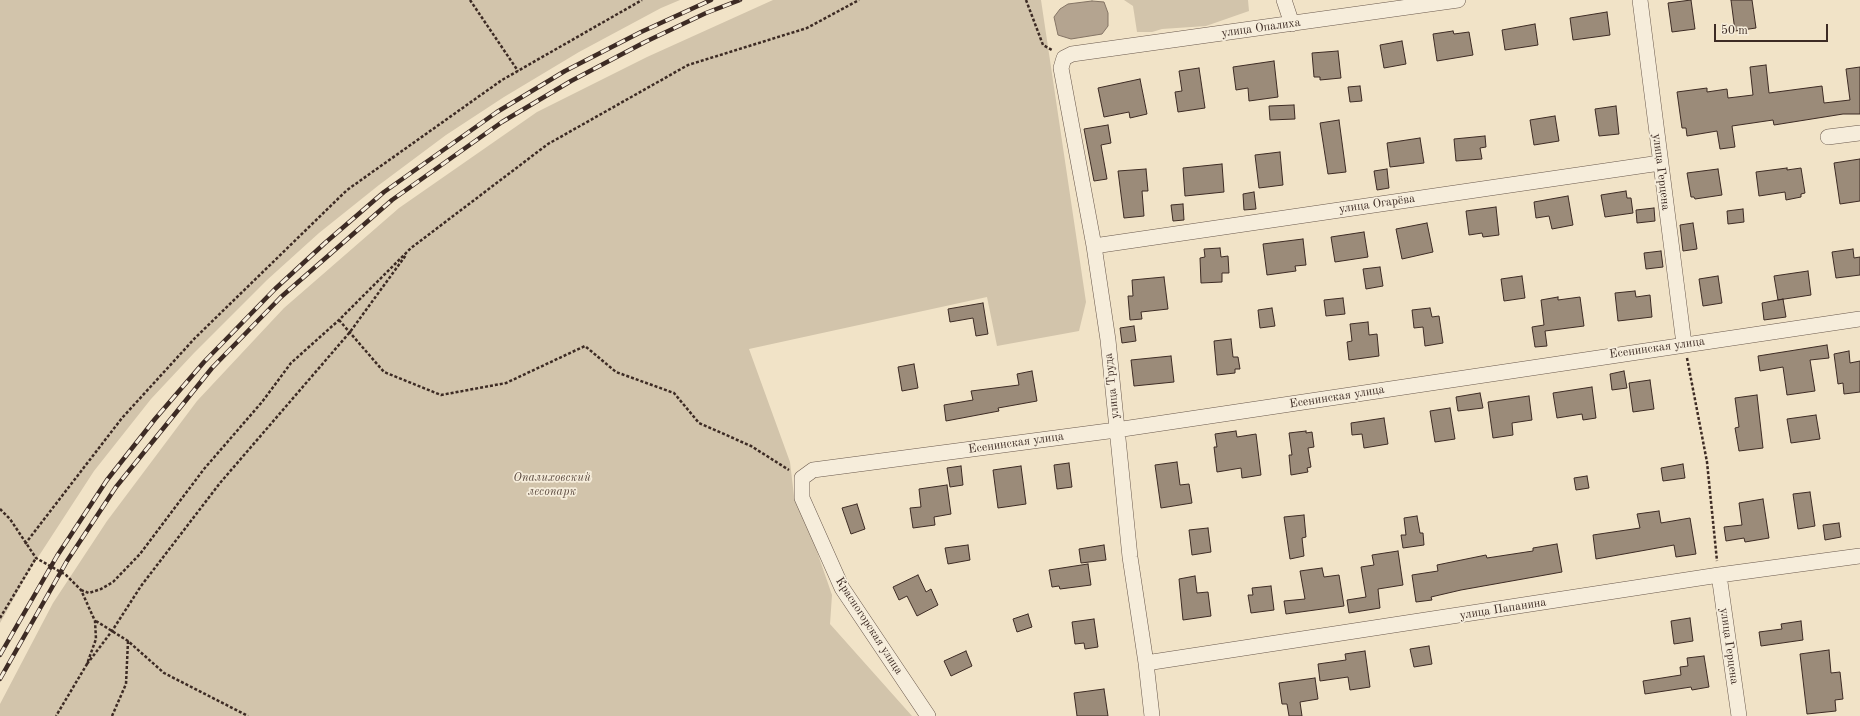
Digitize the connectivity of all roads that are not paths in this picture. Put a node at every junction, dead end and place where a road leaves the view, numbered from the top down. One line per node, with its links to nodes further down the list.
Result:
1 (1284, 0): 4 (street)
2 (1458, 0): 4 (street, улица Опалиха)
3 (1640, 0): 8 (street, улица Герцена)
4 (1292, 24): 5 (street, улица Опалиха)
5 (1064, 58): 9 (street, улица Труда)
6 (1860, 133): 7 (street)
7 (1828, 137)
8 (1660, 163): 9 (street, улица Огарёва); 11 (street, улица Герцена)
9 (1094, 246): 12 (street, улица Труда)
10 (1860, 319): 11 (street, Есенинская улица)
11 (1684, 344): 12 (street, Есенинская улица)
12 (1116, 430): 13 (street, Есенинская улица); 16 (street, улица Труда)
13 (808, 474): 17 (street, Красногорская улица)
14 (1860, 556): 15 (street, улица Папанина)
15 (1719, 576): 16 (street, улица Папанина); 19 (street, улица Герцена)
16 (1146, 663): 18 (street, улица Труда)
17 (928, 716)
18 (1152, 716)
19 (1739, 716)

